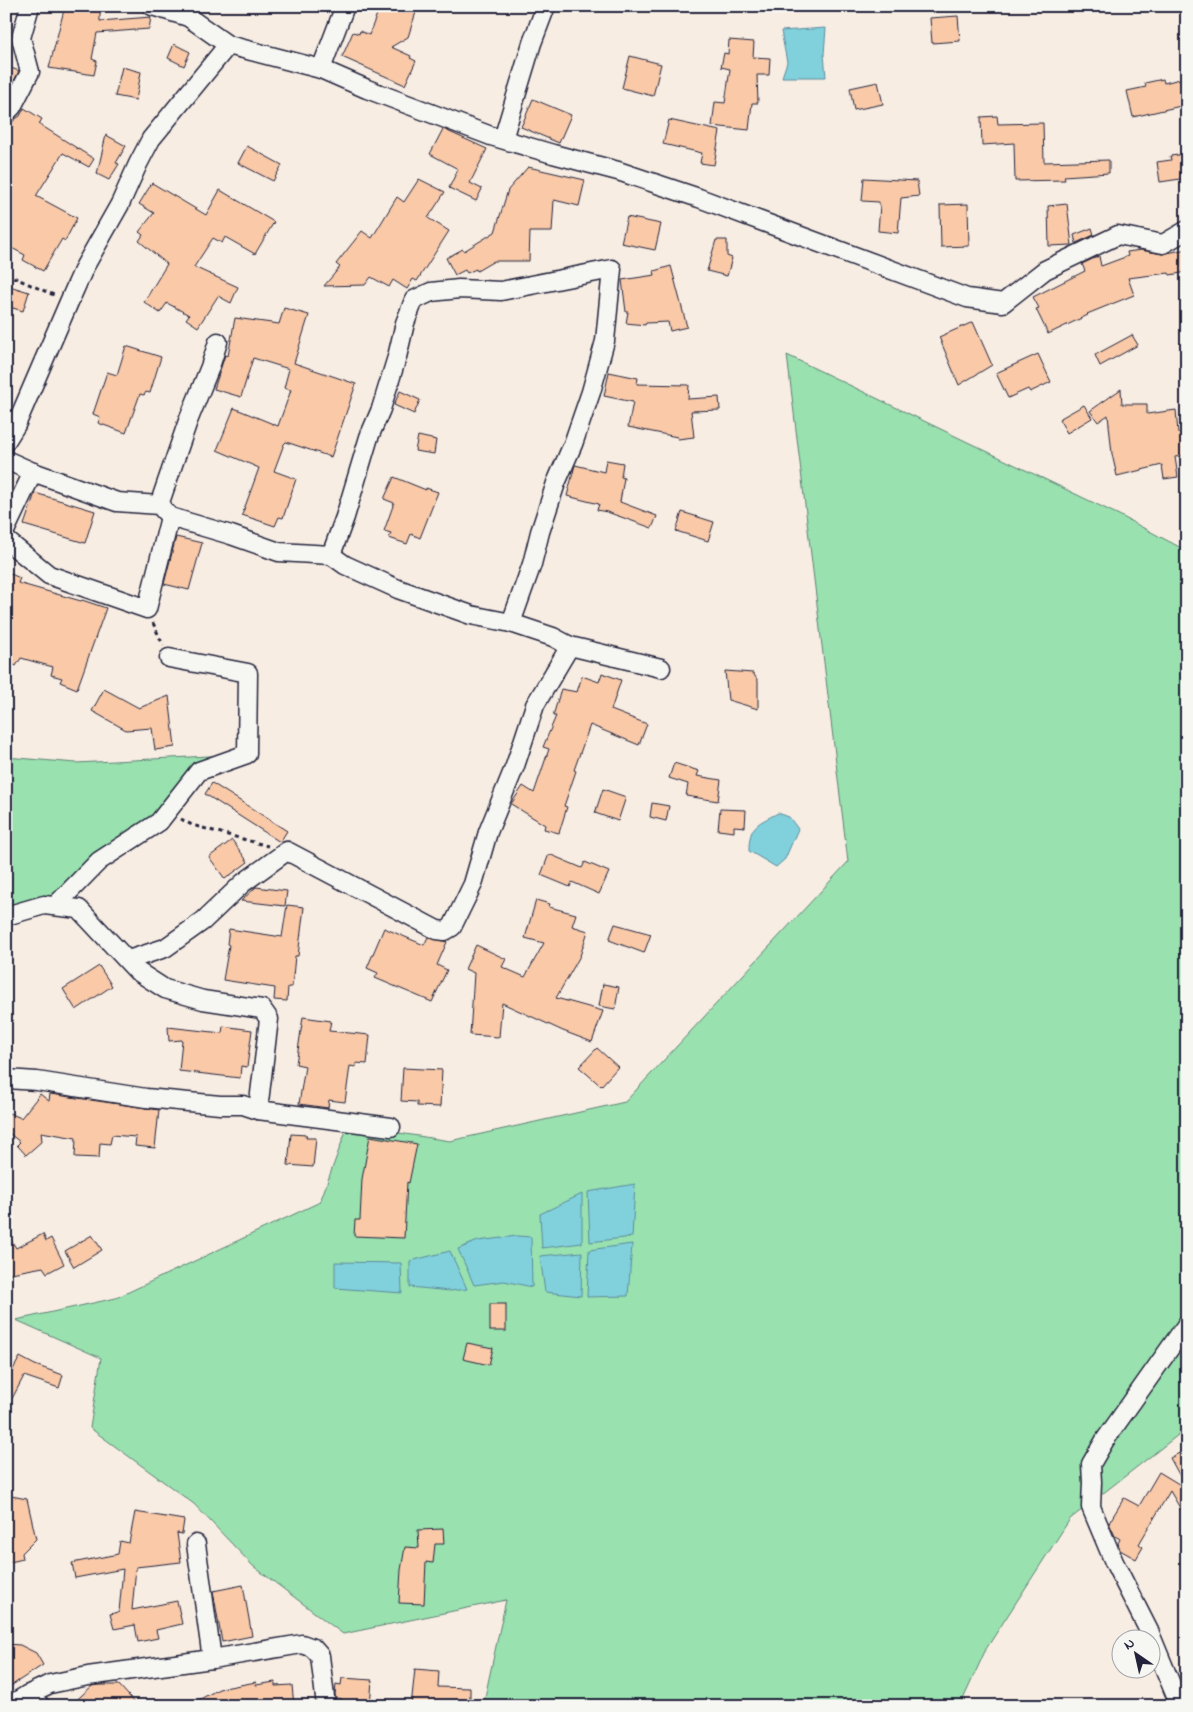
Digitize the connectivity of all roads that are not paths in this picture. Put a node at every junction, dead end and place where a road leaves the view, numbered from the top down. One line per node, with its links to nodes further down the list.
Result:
1 (30, 6): 7 (street)
2 (152, 6): 5 (street)
3 (345, 6): 6 (street)
4 (546, 6): 8 (street)
5 (228, 45): 6 (street); 11 (street)
6 (321, 69): 8 (street)
7 (6, 113)
8 (503, 140): 9 (street)
9 (1187, 230)
10 (218, 342): 14 (street)
11 (6, 441)
12 (6, 460): 13 (street)
13 (33, 472): 14 (street); 15 (street)
14 (164, 511): 16 (street); 17 (street)
15 (6, 529)
16 (6, 540)
17 (331, 555): 18 (street); 18 (street)
18 (511, 623): 19 (street)
19 (570, 646): 21 (street); 24 (street)
20 (170, 658): 22 (street)
21 (662, 668)
22 (55, 906): 23 (street); 24 (street)
23 (6, 916)
24 (128, 960): 26 (street)
25 (6, 1080): 26 (street)
26 (258, 1110): 27 (street)
27 (391, 1127)
28 (1187, 1324): 35 (street)
29 (196, 1544): 30 (street)
30 (212, 1659): 31 (street); 34 (street)
31 (27, 1695): 32 (street); 33 (street)
32 (9, 1706)
33 (42, 1706)
34 (326, 1706)
35 (1180, 1706)

